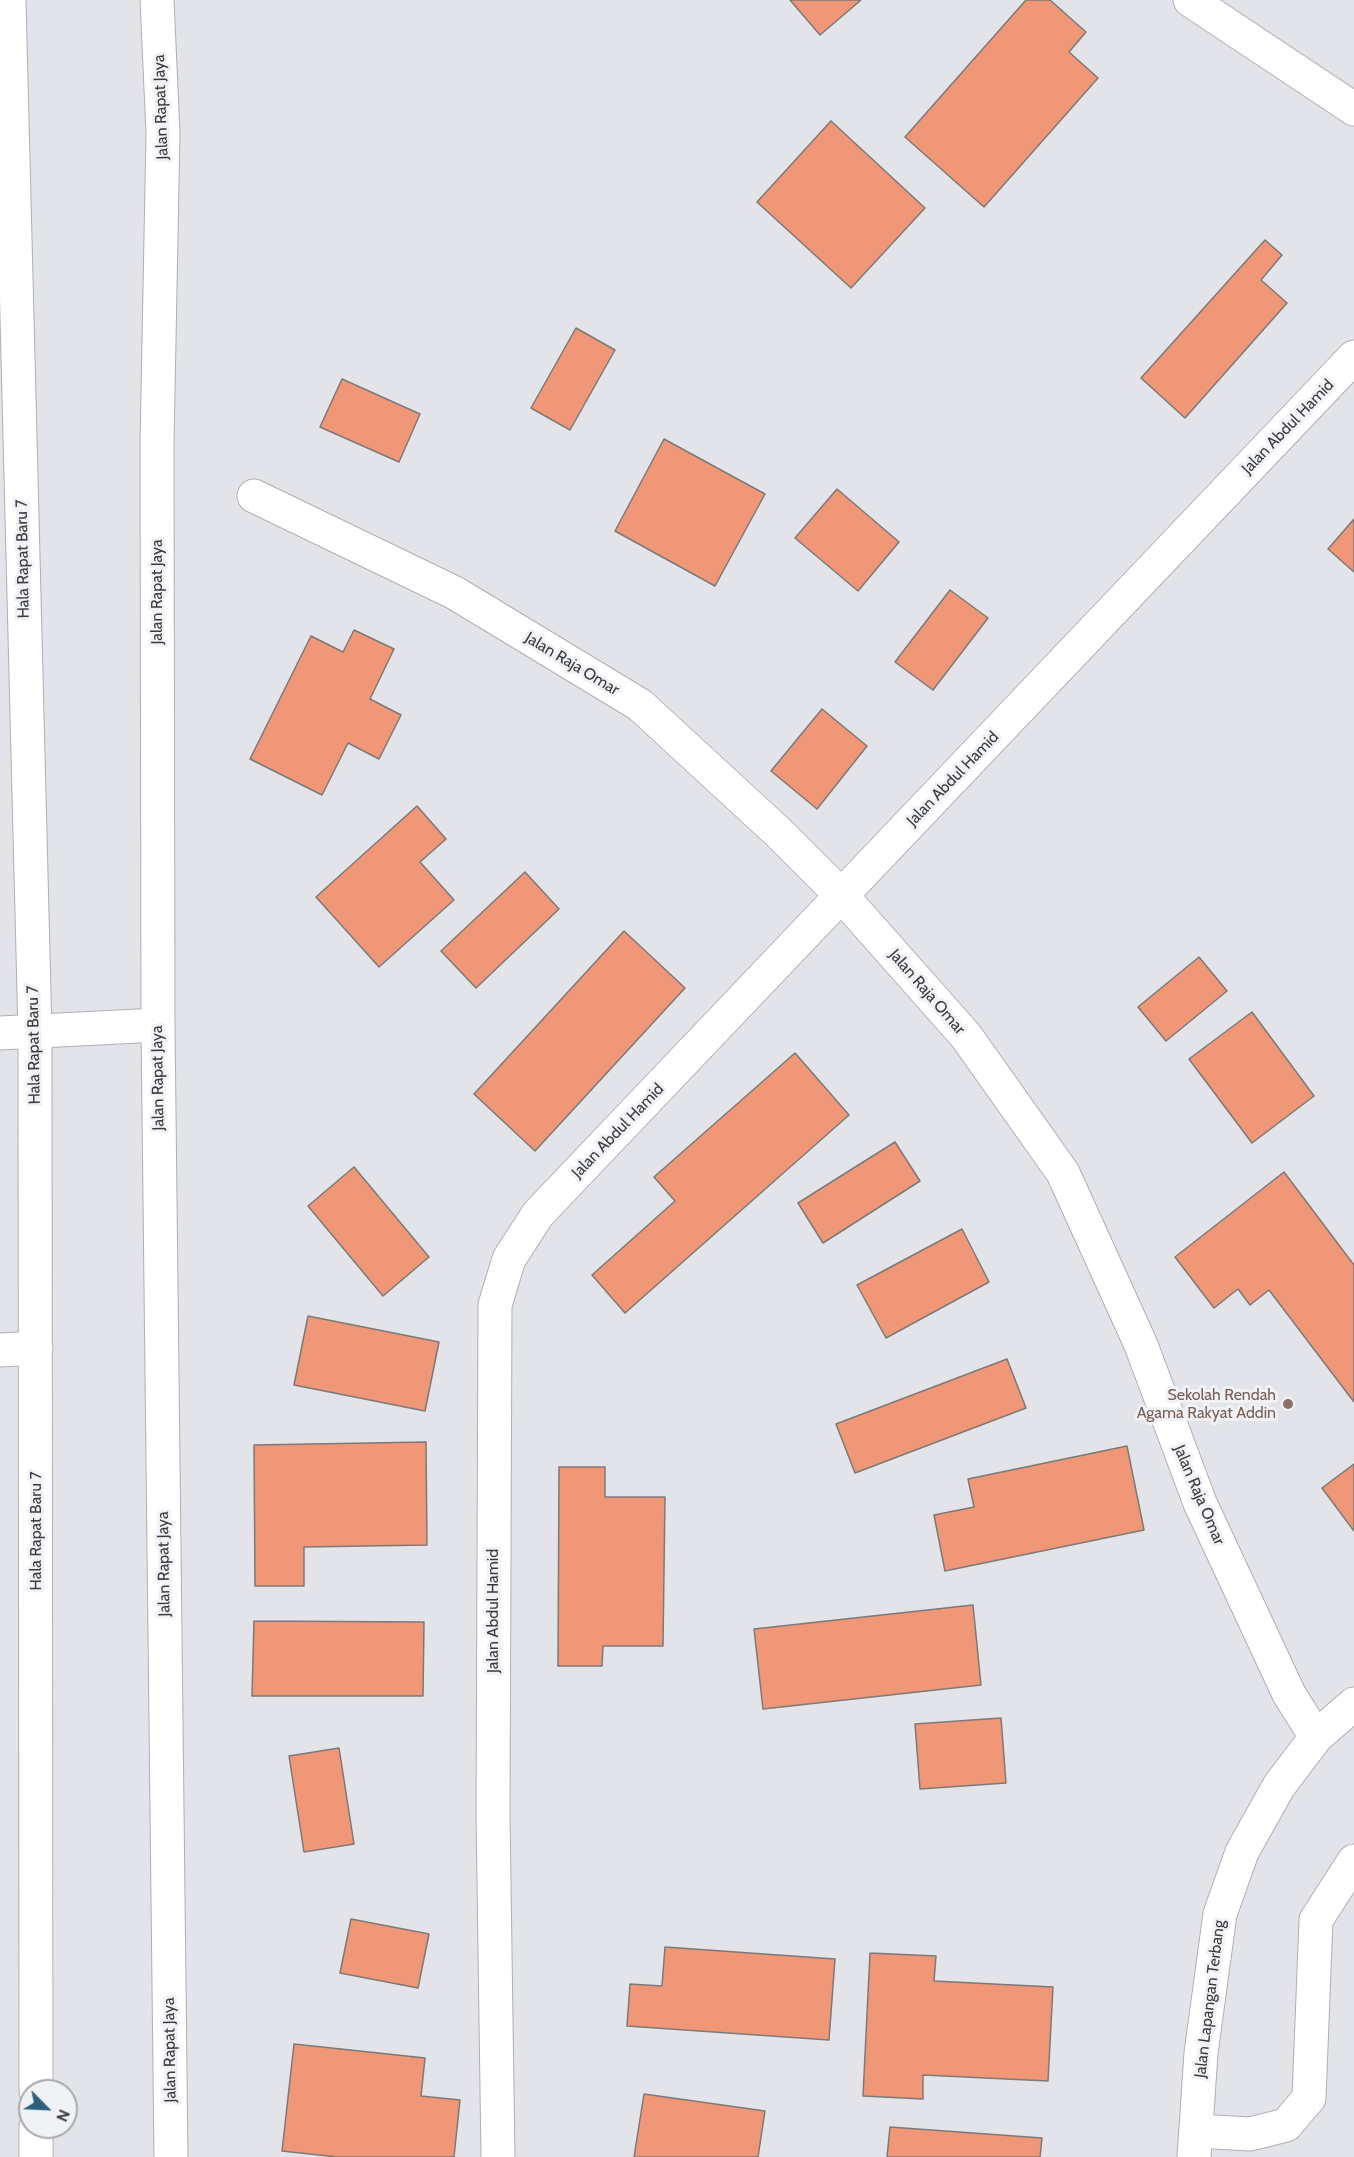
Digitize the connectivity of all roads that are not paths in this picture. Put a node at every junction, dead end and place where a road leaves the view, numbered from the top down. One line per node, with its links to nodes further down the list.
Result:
1 (9, 0): 9 (street, Hala Rapat Baru 7)
2 (157, 0): 8 (street, Jalan Rapat Jaya)
3 (1190, 0): 4 (street)
4 (1354, 109)
5 (1354, 357): 7 (street, Jalan Abdul Hamid)
6 (254, 496): 7 (street, Jalan Raja Omar)
7 (842, 896): 14 (street, Jalan Raja Omar); 21 (street, Jalan Abdul Hamid)
8 (158, 1025): 9 (street); 20 (street, Jalan Rapat Jaya)
9 (35, 1032): 10 (street); 11 (street, Hala Rapat Baru 7)
10 (0, 1033)
11 (36, 1348): 12 (street); 16 (street, Hala Rapat Baru 7)
12 (0, 1350)
13 (1354, 1704): 14 (street, Jalan Lapangan Terbang)
14 (1316, 1737): 18 (street, Jalan Lapangan Terbang)
15 (1354, 1861): 18 (street)
16 (36, 2079)
17 (36, 2139): 19 (street)
18 (1195, 2144)
19 (36, 2157)
20 (171, 2157)
21 (498, 2157)

